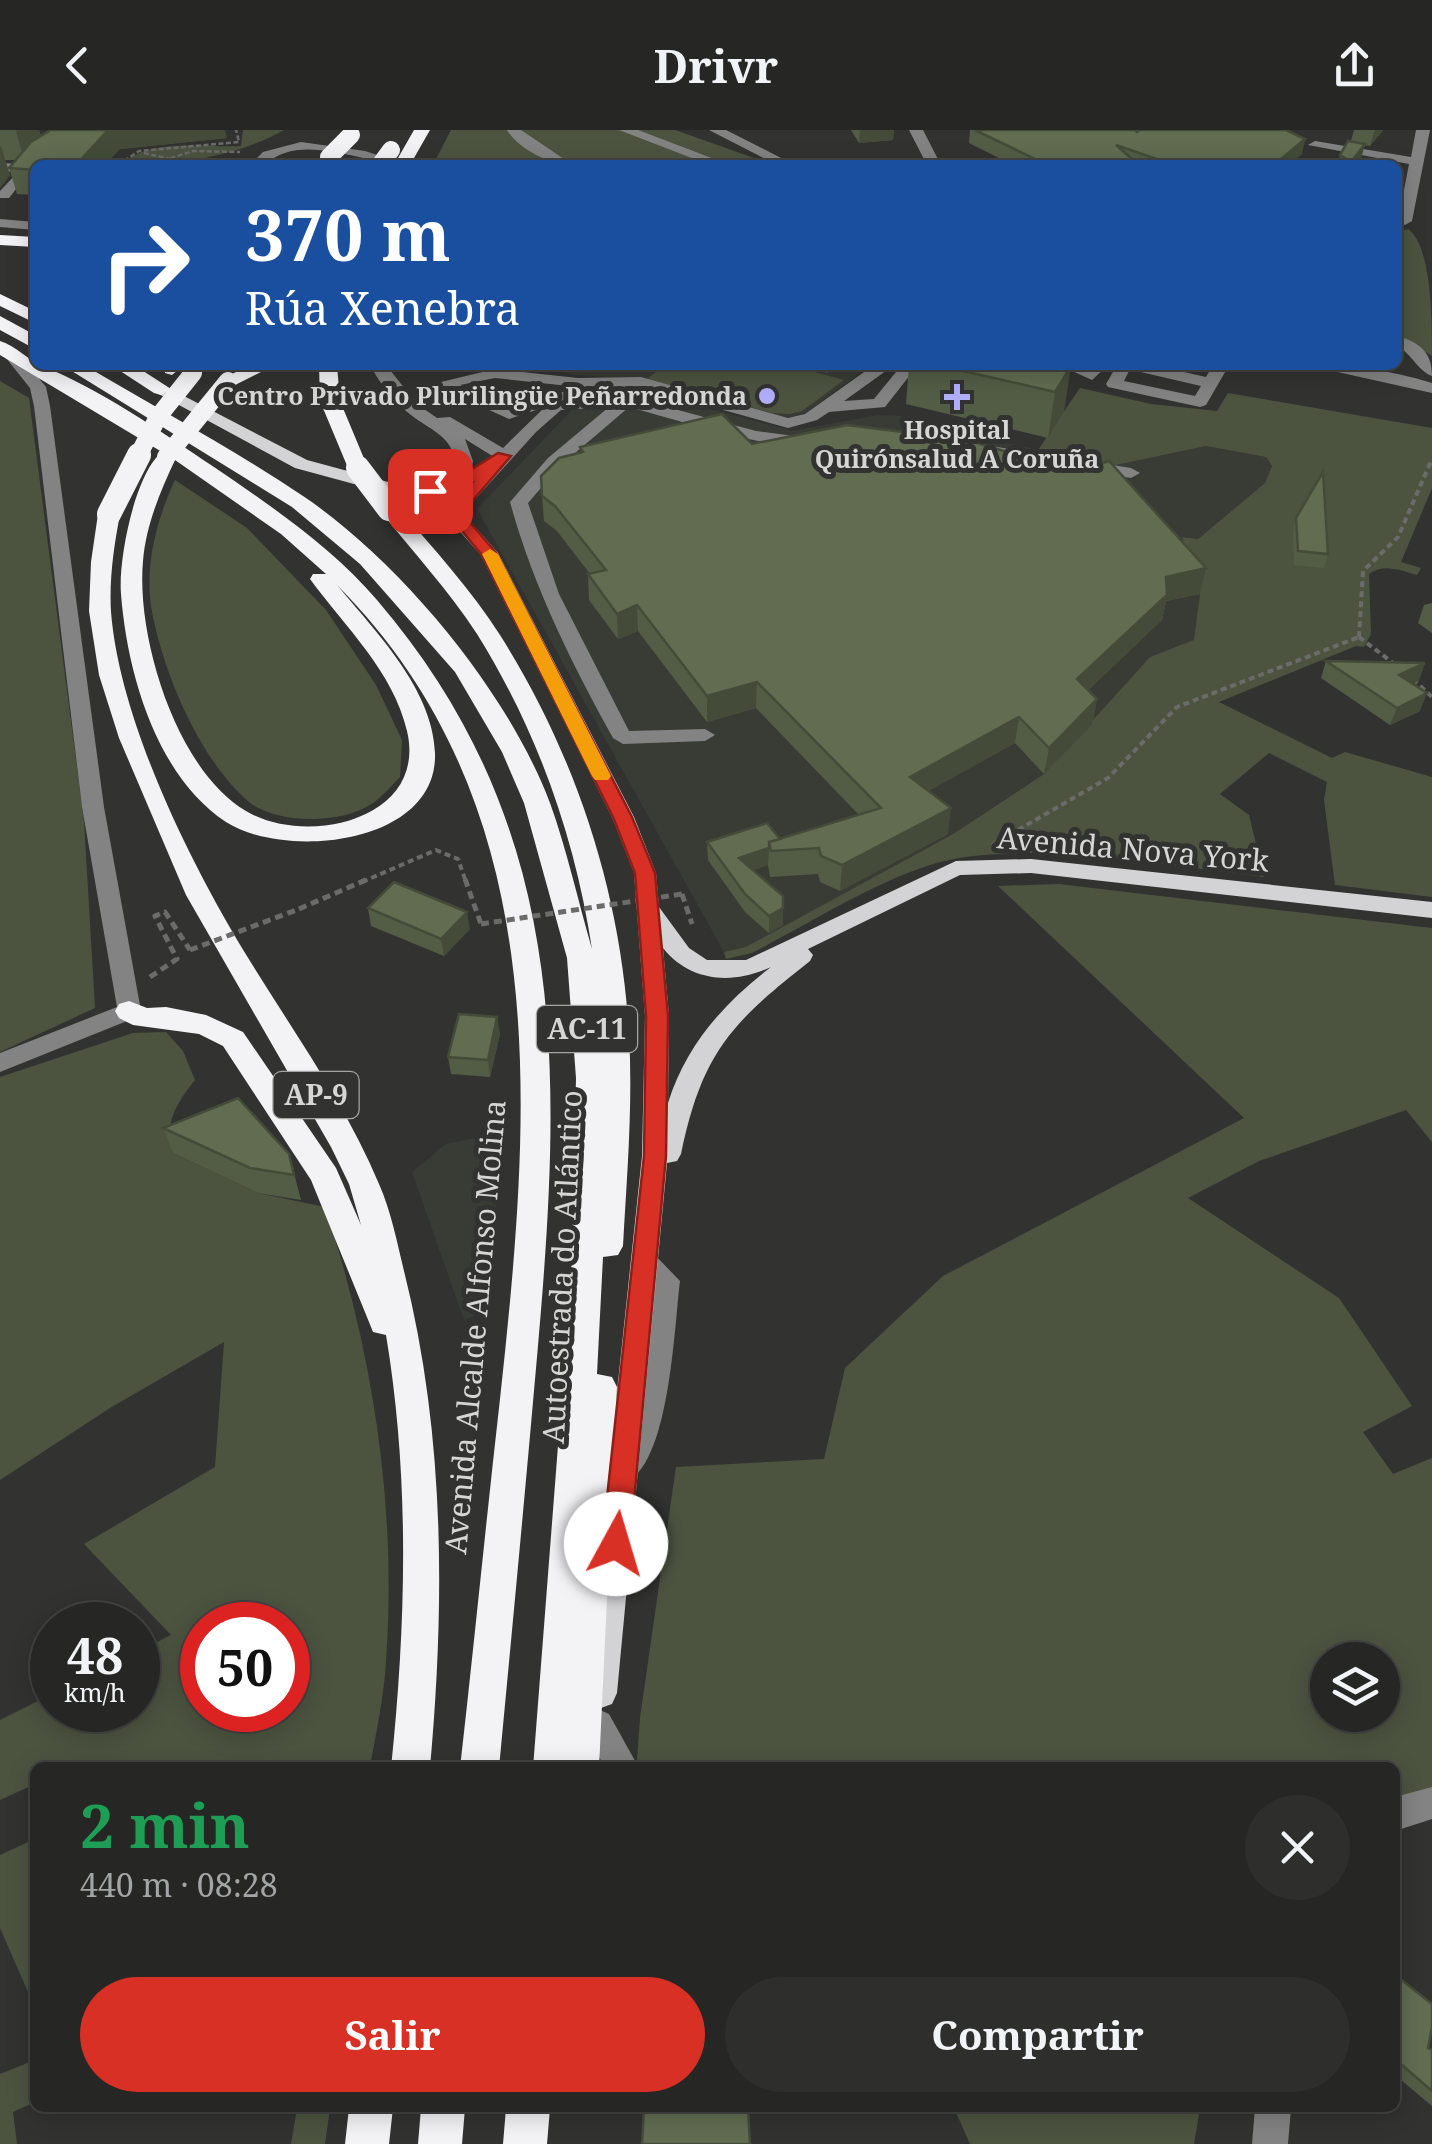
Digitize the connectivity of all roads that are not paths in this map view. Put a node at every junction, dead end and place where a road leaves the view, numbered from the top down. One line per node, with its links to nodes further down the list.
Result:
1 (78, 130): 13 (street)
2 (401, 130): 18 (highway, bridge)
3 (422, 130): 20 (highway)
4 (433, 130): 21 (highway)
5 (514, 130): 22 (street)
6 (626, 130): 23 (street)
7 (716, 130): 24 (street)
8 (916, 130): 25 (street)
9 (1423, 130): 26 (street)
10 (353, 132): 17 (highway, bridge)
11 (42, 134): 13 (street)
12 (297, 134): 16 (street); 19 (street)
13 (58, 139): 15 (street)
14 (1315, 145): 26 (street)
15 (37, 160)
16 (259, 160)
17 (326, 160)
18 (383, 160)
19 (406, 160)
20 (410, 160)
21 (411, 160)
22 (557, 160)
23 (709, 160)
24 (778, 160)
25 (931, 160)
26 (1414, 161): 30 (street)
27 (0, 167): 28 (street)
28 (29, 168): 29 (street)
29 (4, 195)
30 (1407, 221)
31 (0, 223): 32 (street)
32 (30, 226)
33 (0, 240): 34 (highway)
34 (30, 242)
35 (0, 300): 36 (highway)
36 (30, 315)
37 (0, 322): 38 (highway)
38 (30, 341)
39 (1402, 343): 54 (street)
40 (5, 350): 41 (highway, Avenida Alcalde Alfonso Molina / AC-11); 77 (street)
41 (30, 365)
42 (38, 370): 72 (highway, Avenida Alcalde Alfonso Molina / AC-11)
43 (79, 370): 85 (highway, AC-11)
44 (129, 370): 58 (highway)
45 (137, 370): 58 (highway)
46 (382, 370): 64 (street)
47 (594, 370): 57 (street)
48 (877, 370): 62 (street)
49 (906, 370): 62 (street)
50 (1125, 370): 56 (street)
51 (1174, 370): 56 (street)
52 (1345, 370): 59 (street)
53 (201, 371): 72 (highway, bridge); 80 (highway, AP-9, bridge)
54 (1432, 371)
55 (328, 372): 86 (highway, Autoestrada do Atlántico, bridge)
56 (1210, 374)
57 (581, 382): 61 (street); 61 (street); 62 (street)
58 (162, 388): 70 (main road)
59 (1432, 388)
60 (626, 401): 61 (street); 65 (street); 73 (street)
61 (557, 405): 63 (street)
62 (826, 408)
63 (530, 428): 64 (street); 67 (street)
64 (463, 436): 67 (street); 69 (street)
65 (831, 440)
66 (958, 446): 68 (street)
67 (504, 456): 69 (street); 71 (street)
68 (1132, 472)
69 (460, 483): 70 (street)
70 (408, 493): 71 (main road)
71 (454, 512): 74 (main road)
72 (285, 527): 84 (highway, Avenida Alcalde Alfonso Molina / AC-11)
73 (705, 734)
74 (650, 904): 76 (main road); 79 (main road)
75 (1432, 910): 76 (main road, Avenida Nova York)
76 (842, 924): 79 (main road)
77 (129, 1011): 78 (street); 80 (highway)
78 (0, 1063)
79 (644, 1261): 81 (street)
80 (412, 1390): 83 (highway, AP-9)
81 (623, 1471): 82 (main road)
82 (598, 1725): 87 (main road); 88 (street)
83 (411, 1762)
84 (480, 1762)
85 (552, 1762)
86 (580, 1762)
87 (592, 1762)
88 (620, 1762)
89 (1432, 1803): 90 (street)
90 (1400, 1813)
91 (371, 2112): 95 (highway)
92 (444, 2112): 96 (highway)
93 (528, 2112): 97 (highway)
94 (1273, 2112): 98 (street)
95 (367, 2144)
96 (440, 2144)
97 (524, 2144)
98 (1270, 2144)

